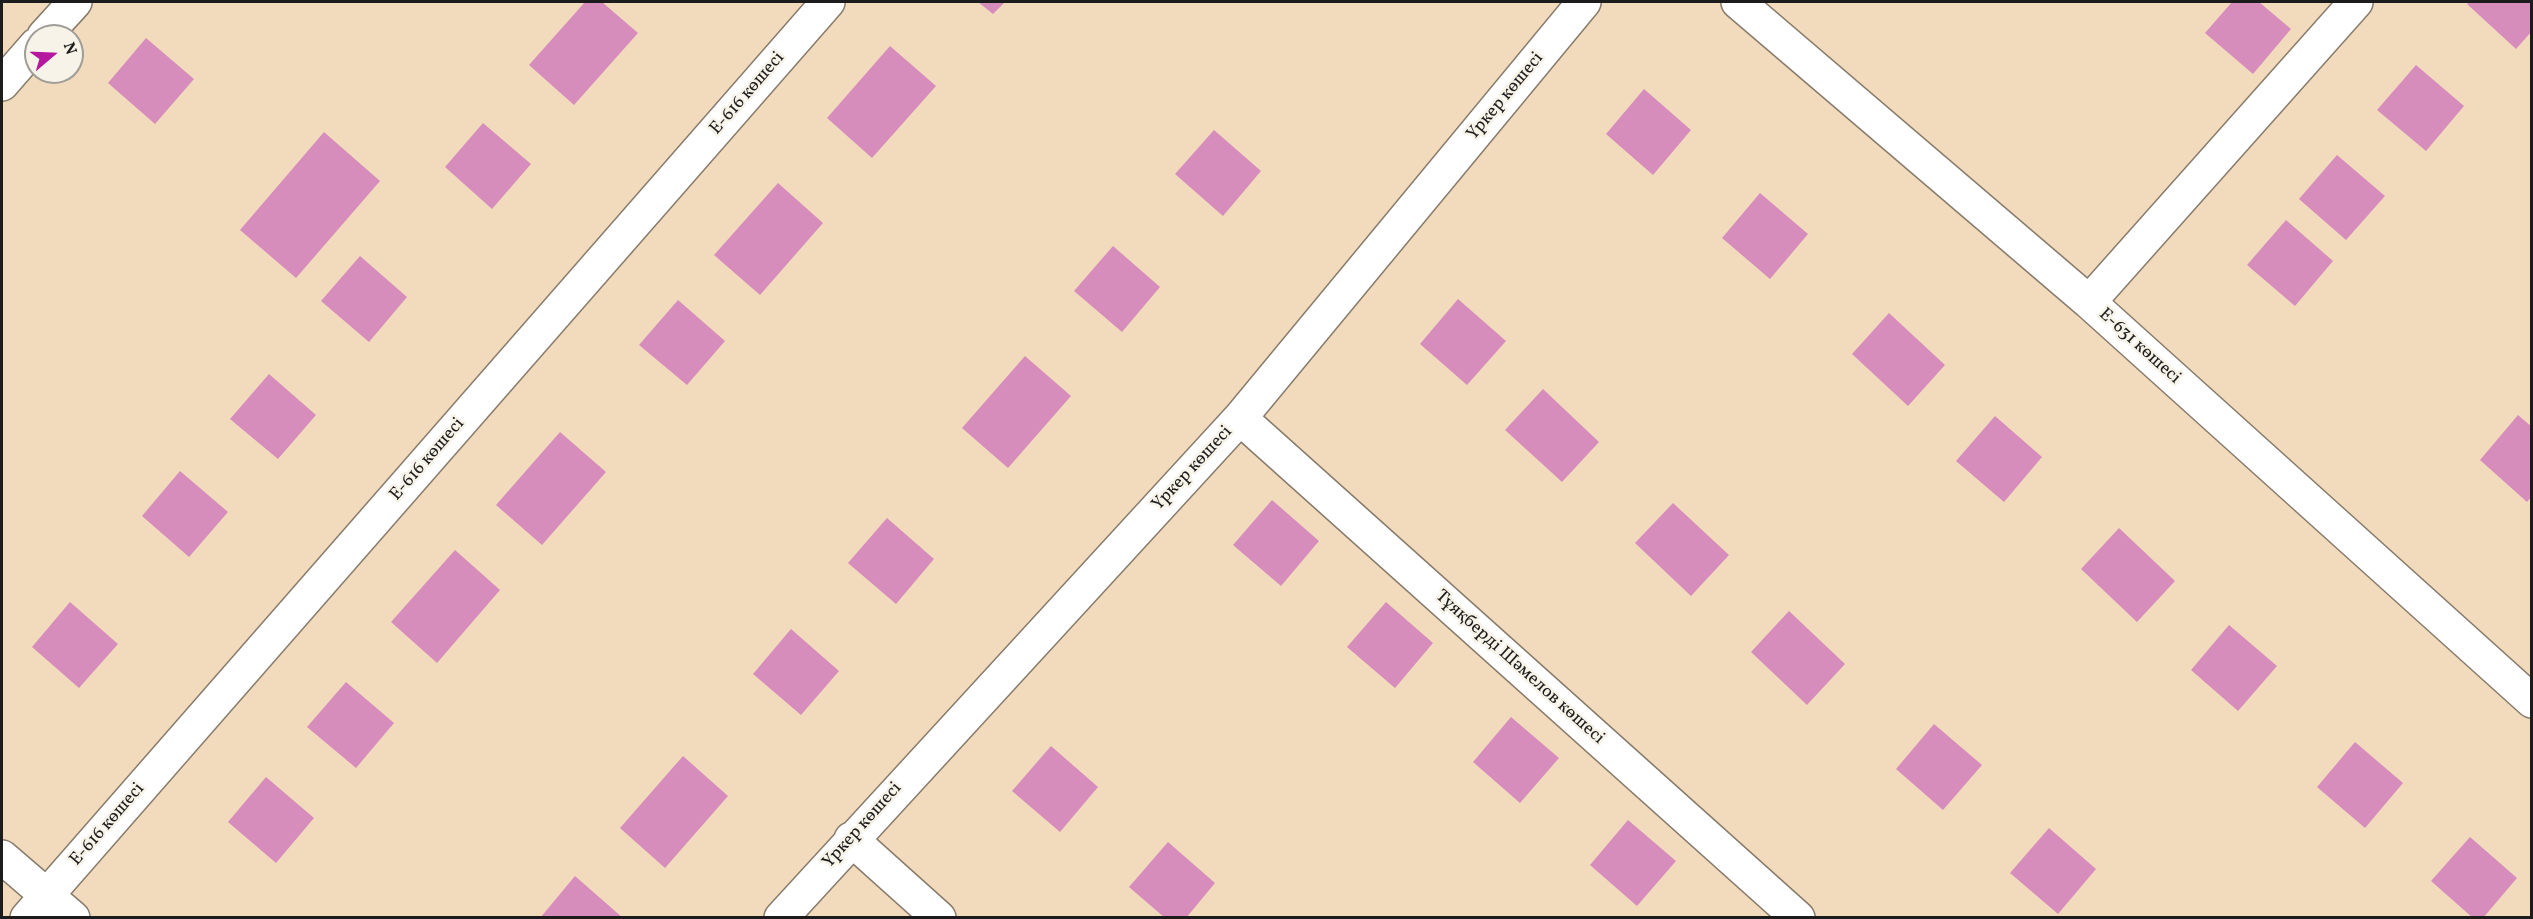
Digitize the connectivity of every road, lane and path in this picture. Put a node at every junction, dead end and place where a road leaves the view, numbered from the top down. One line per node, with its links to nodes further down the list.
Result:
1 (75, 2): 6 (street)
2 (828, 2): 14 (street, Е-616 көшесі)
3 (1584, 2): 10 (street, Үркер көшесі)
4 (1738, 2): 9 (street, Е-631 көшесі)
5 (2356, 2): 9 (street)
6 (55, 24)
7 (24, 59): 8 (street)
8 (2, 84)
9 (2089, 302): 11 (street, Е-631 көшесі)
10 (1240, 418): 12 (street, Үркер көшесі); 18 (street, Тұяқберді Шәмелов көшесі)
11 (2526, 685)
12 (851, 839): 16 (street, Үркер көшесі); 17 (street)
13 (2, 857): 14 (street)
14 (36, 907): 15 (street)
15 (73, 918)
16 (781, 918)
17 (939, 918)
18 (1798, 918)

